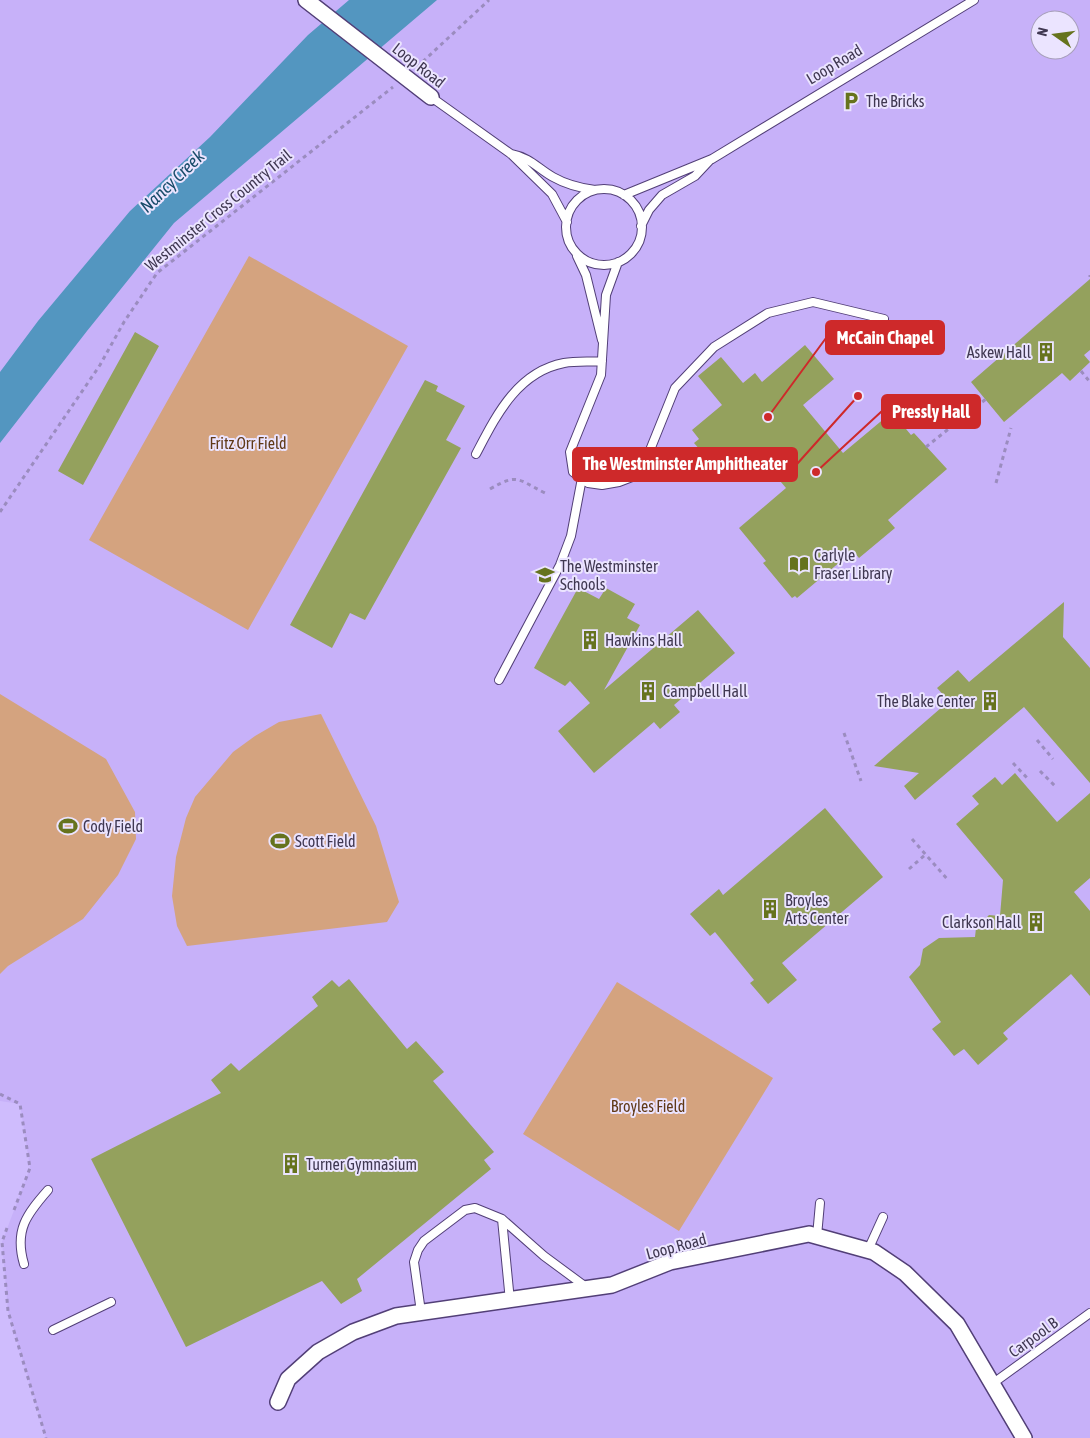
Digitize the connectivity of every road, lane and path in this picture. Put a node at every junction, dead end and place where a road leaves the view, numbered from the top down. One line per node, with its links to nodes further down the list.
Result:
1 (306, 0): 4 (street, Loop Road)
2 (489, 0): 4 (path, Westminster Cross Country Trail)
3 (974, 0): 7 (lane, Loop Road)
4 (406, 77): 5 (street, Loop Road); 27 (path, Westminster Cross Country Trail)
5 (431, 97): 6 (lane, Loop Road)
6 (511, 154): 8 (lane, Loop Road); 10 (lane, Loop Road)
7 (712, 158): 9 (lane, Loop Road); 11 (lane, Loop Road)
8 (597, 190): 9 (lane); 10 (lane)
9 (624, 195): 11 (lane)
10 (566, 222): 12 (lane)
11 (641, 226): 13 (lane)
12 (574, 250): 13 (lane); 15 (lane)
13 (618, 262): 15 (lane)
14 (884, 319): 23 (lane)
15 (603, 347): 16 (lane)
16 (602, 360): 22 (lane); 23 (lane)
17 (1080, 371): 18 (path)
18 (1090, 382)
19 (986, 399): 21 (path)
20 (1011, 428): 24 (path)
21 (926, 447)
22 (476, 454)
23 (582, 478): 28 (lane)
24 (996, 483)
25 (490, 489): 26 (path)
26 (545, 493)
27 (0, 512)
28 (498, 680)
29 (844, 733): 35 (path)
30 (1037, 740): 31 (path)
31 (1053, 759)
32 (1013, 763): 34 (path)
33 (1040, 771): 36 (path)
34 (1029, 780)
35 (861, 781)
36 (1055, 786)
37 (912, 839): 38 (path)
38 (926, 854): 39 (path); 40 (path)
39 (909, 869)
40 (948, 880)
41 (837, 916): 42 (path)
42 (844, 924)
43 (48, 1190): 49 (lane)
44 (820, 1203): 47 (lane)
45 (883, 1217): 48 (lane)
46 (502, 1219): 50 (lane); 51 (lane); 53 (lane)
47 (816, 1236): 48 (street, Loop Road); 50 (street, Loop Road)
48 (868, 1250): 56 (street, Loop Road)
49 (24, 1264)
50 (588, 1289): 51 (street, Loop Road)
51 (510, 1300): 53 (street, Loop Road)
52 (111, 1302): 55 (lane)
53 (421, 1312): 57 (street, Loop Road)
54 (1090, 1313): 56 (lane, Carpool B)
55 (54, 1330)
56 (992, 1384): 58 (street, Loop Road)
57 (278, 1402)
58 (1024, 1438)

